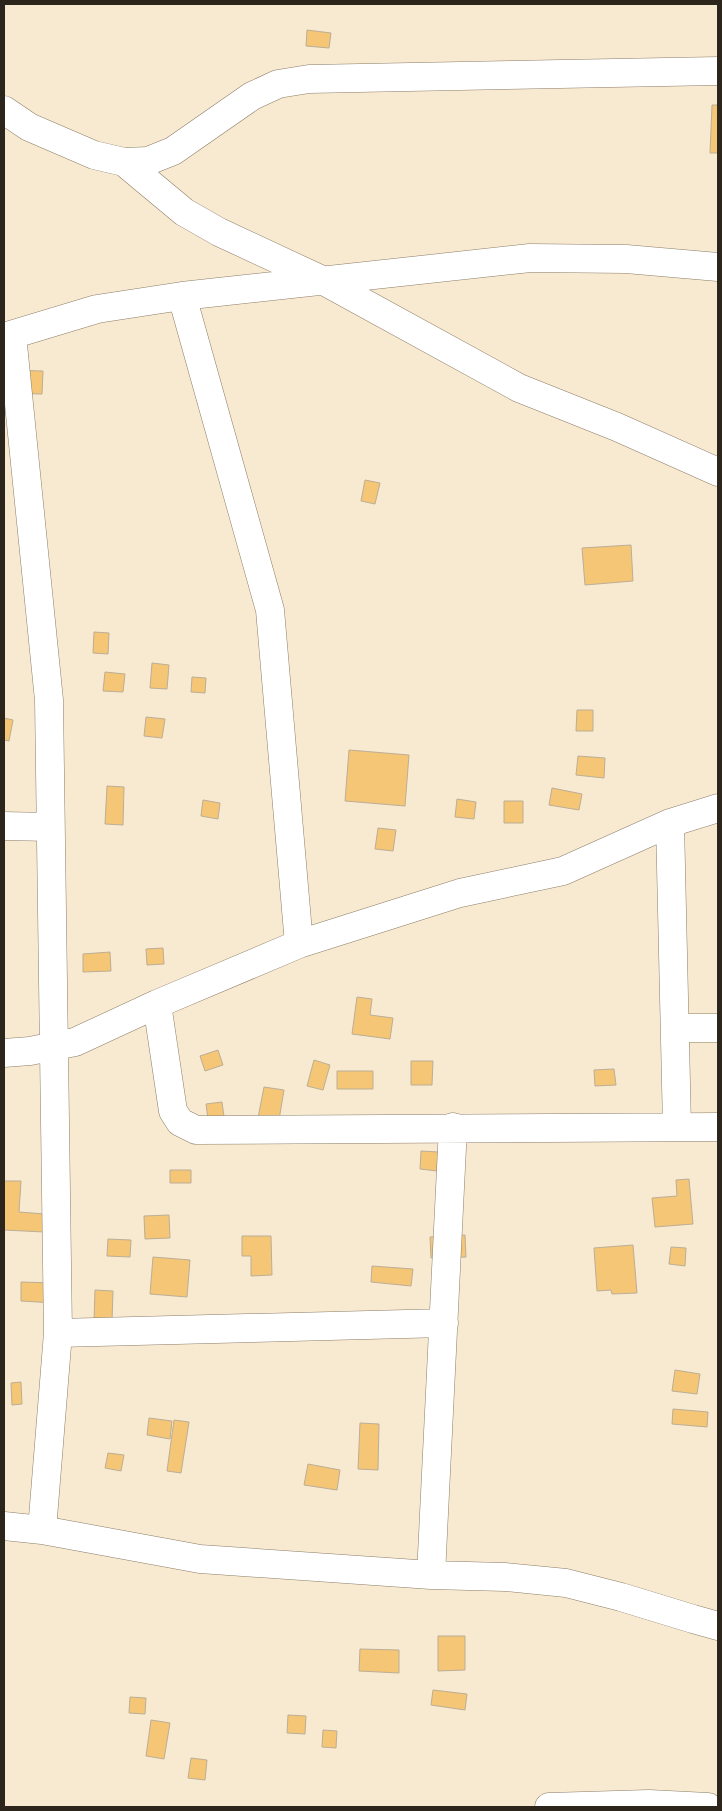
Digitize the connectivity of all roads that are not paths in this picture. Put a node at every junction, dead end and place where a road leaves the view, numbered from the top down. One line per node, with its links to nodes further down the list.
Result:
1 (718, 71): 3 (street)
2 (4, 110): 3 (street)
3 (124, 162): 5 (street)
4 (718, 267): 5 (street)
5 (322, 280): 6 (street); 8 (street)
6 (182, 296): 7 (street); 13 (street)
7 (8, 336): 12 (street)
8 (718, 472)
9 (718, 808): 10 (street)
10 (670, 823): 13 (street); 15 (street)
11 (4, 826): 12 (street)
12 (50, 827): 17 (street)
13 (299, 944): 14 (street)
14 (157, 1004): 17 (street); 19 (street)
15 (675, 1028): 16 (street); 20 (street)
16 (718, 1028)
17 (53, 1047): 18 (street); 23 (street)
18 (4, 1053)
19 (453, 1127): 20 (street); 22 (street)
20 (677, 1127): 21 (street)
21 (718, 1127)
22 (444, 1323): 23 (street); 26 (street)
23 (58, 1333): 25 (street)
24 (4, 1526): 25 (street)
25 (42, 1530): 26 (street)
26 (431, 1575): 27 (street)
27 (718, 1626)
28 (550, 1807): 29 (street)
29 (708, 1807)

